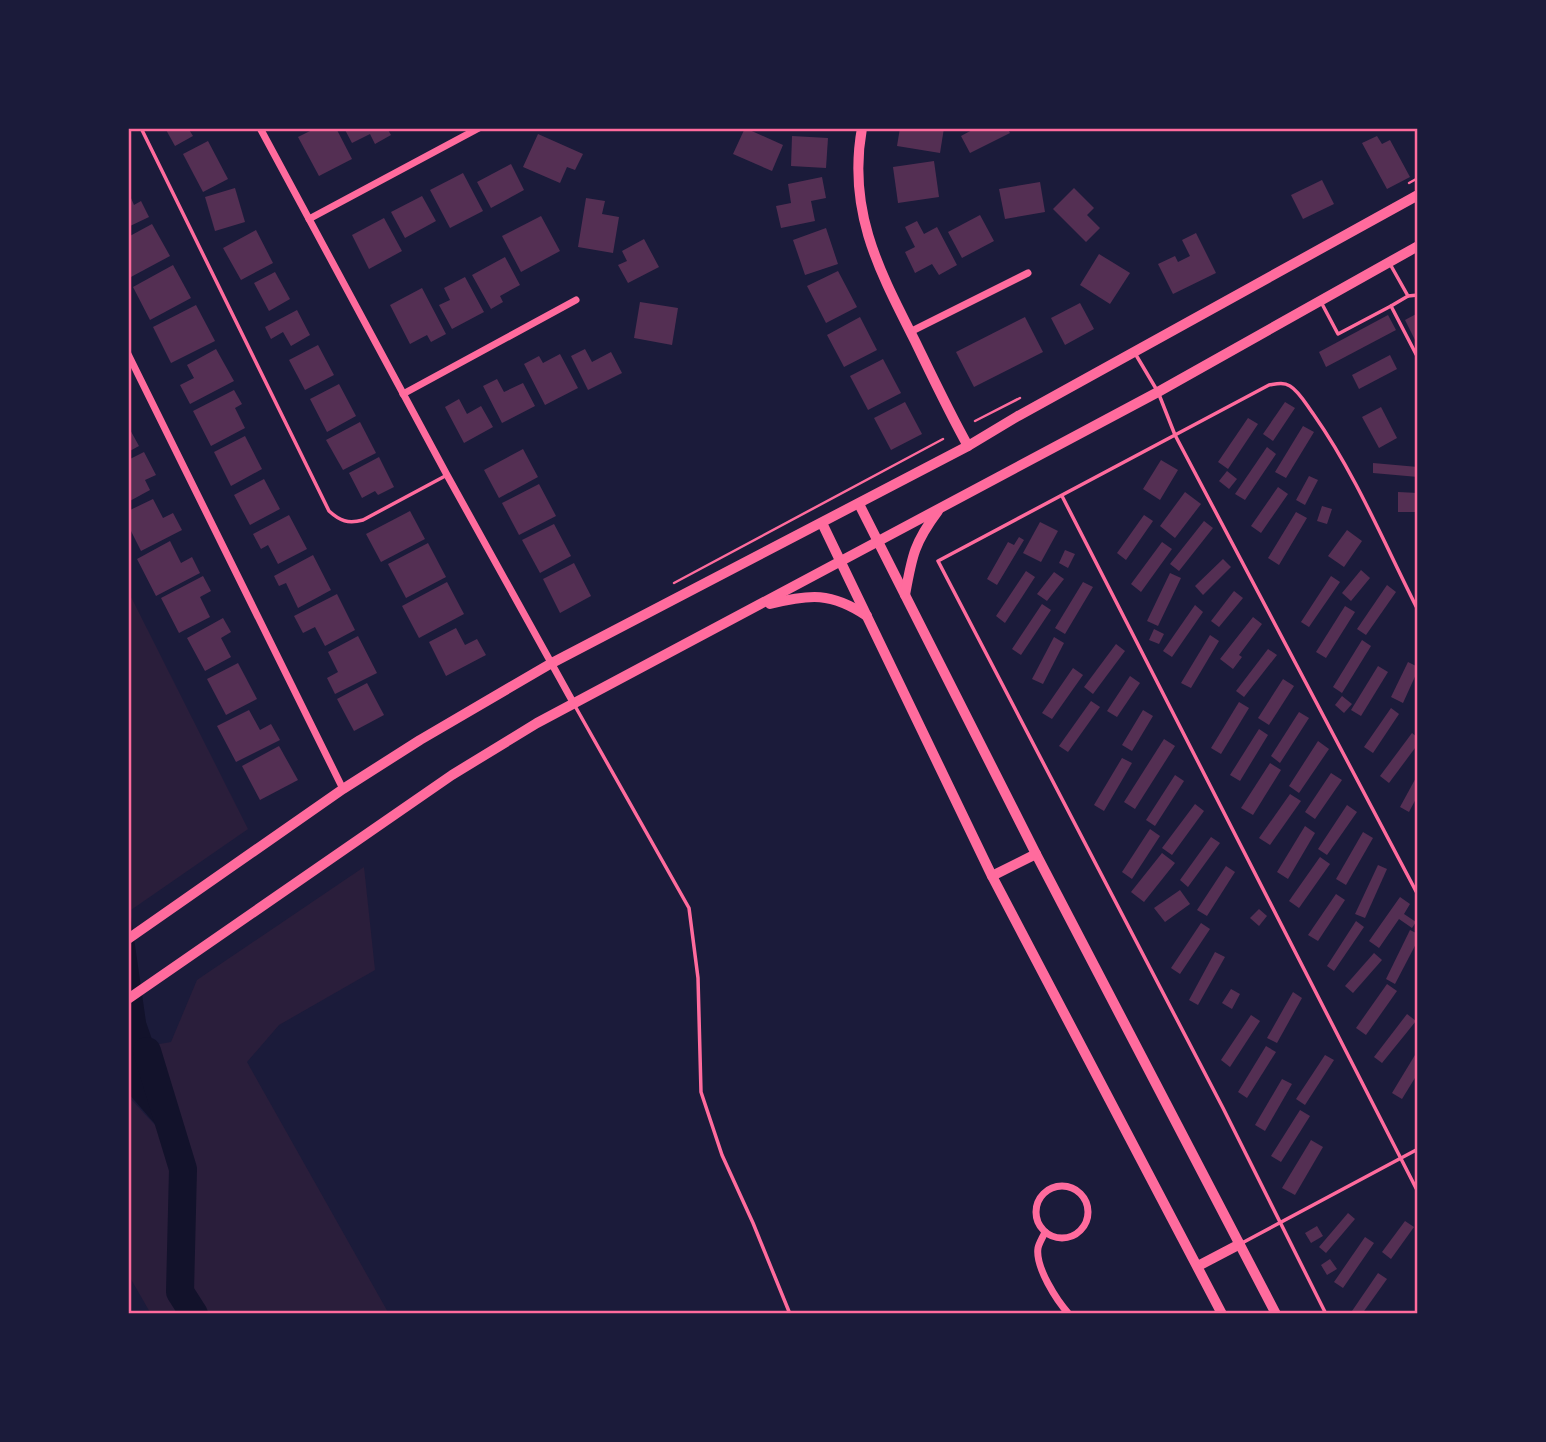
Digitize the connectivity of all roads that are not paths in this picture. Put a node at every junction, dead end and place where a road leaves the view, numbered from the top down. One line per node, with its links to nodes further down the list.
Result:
1 (141, 128): 23 (lane)
2 (260, 128): 6 (street)
3 (479, 128): 6 (street)
4 (862, 128): 15 (street)
5 (1418, 195): 16 (main road)
6 (309, 219): 20 (street)
7 (1418, 246): 8 (main road)
8 (1390, 263): 11 (lane); 13 (main road)
9 (1028, 273): 15 (street)
10 (1418, 295): 11 (lane)
11 (1408, 296): 14 (lane)
12 (576, 300): 20 (street)
13 (1321, 302): 14 (lane); 19 (main road)
14 (1391, 306): 18 (lane)
15 (911, 332): 22 (street)
16 (1135, 353): 19 (lane); 22 (main road)
17 (128, 354): 36 (street)
18 (1418, 358)
19 (1158, 392): 21 (lane); 26 (main road)
20 (403, 394): 23 (street)
21 (1175, 435): 24 (lane); 32 (lane); 39 (lane)
22 (968, 446): 25 (main road)
23 (447, 475): 34 (street)
24 (1061, 495): 43 (lane); 45 (lane)
25 (859, 504): 27 (main road); 28 (main road)
26 (940, 509): 28 (main road); 30 (main road)
27 (822, 523): 29 (main road); 34 (main road)
28 (878, 542): 29 (main road); 30 (main road)
29 (842, 561): 31 (main road); 33 (main road)
30 (905, 595): 37 (main road)
31 (754, 608): 33 (main road); 35 (main road)
32 (1418, 610)
33 (869, 617): 38 (main road)
34 (550, 664): 35 (street); 36 (main road)
35 (574, 704): 41 (main road); 49 (lane)
36 (343, 789): 40 (main road)
37 (1036, 854): 38 (main road); 47 (main road)
38 (992, 876): 48 (main road)
39 (1418, 895)
40 (128, 939)
41 (128, 999)
42 (1418, 1149): 43 (lane)
43 (1401, 1158): 44 (lane); 45 (lane)
44 (1418, 1192)
45 (1280, 1223): 47 (lane); 53 (lane)
46 (1045, 1232): 46 (street); 50 (street)
47 (1240, 1244): 48 (main road); 52 (main road)
48 (1198, 1266): 51 (main road)
49 (790, 1314)
50 (1069, 1314)
51 (1222, 1314)
52 (1276, 1314)
53 (1326, 1314)

